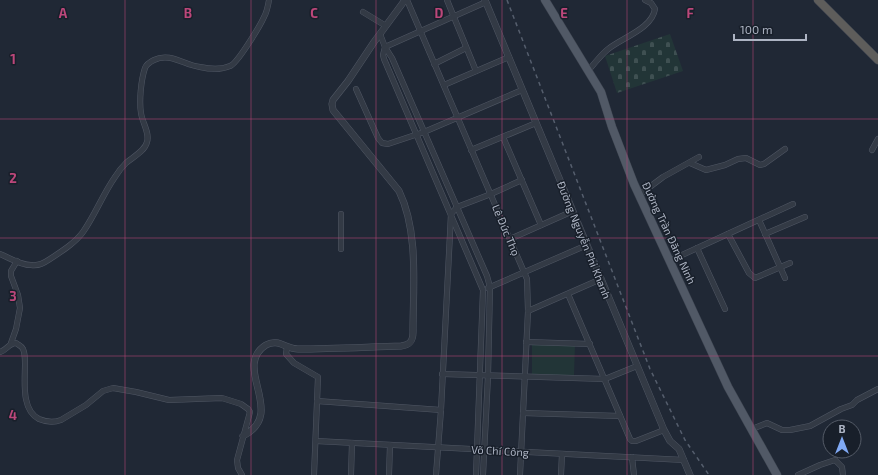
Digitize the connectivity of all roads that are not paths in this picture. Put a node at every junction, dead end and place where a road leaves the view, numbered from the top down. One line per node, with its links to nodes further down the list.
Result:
1 (269, 0): 52 (street)
2 (406, 0): 10 (street); 11 (street, Lê Đức Thọ)
3 (447, 0): 9 (street)
4 (545, 0): 19 (main road, Đường Trần Đăng Ninh)
5 (645, 0): 19 (street)
6 (818, 0): 16 (highway)
7 (486, 1): 9 (street); 15 (street, Đường Nguyễn Phi Khanh)
8 (363, 12): 10 (street)
9 (454, 16): 11 (street); 14 (street)
10 (386, 26): 12 (street)
11 (420, 31): 13 (street); 17 (street, Lê Đức Thọ)
12 (380, 34): 13 (street); 67 (street)
13 (385, 47): 25 (street); 26 (street)
14 (466, 48): 17 (street); 18 (street)
15 (509, 57): 18 (street); 22 (street, Đường Nguyễn Phi Khanh)
16 (878, 60)
17 (434, 64): 20 (street, Lê Đức Thọ)
18 (476, 71): 20 (street)
19 (588, 71): 36 (main road, Đường Trần Đăng Ninh)
20 (444, 85): 23 (street, Lê Đức Thọ)
21 (356, 89): 26 (street)
22 (522, 90): 23 (street); 24 (street, Đường Nguyễn Phi Khanh)
23 (458, 117): 25 (street); 30 (street, Lê Đức Thọ)
24 (536, 123): 27 (street); 39 (street, Đường Nguyễn Phi Khanh)
25 (424, 132): 26 (street); 38 (street)
26 (417, 135): 41 (street)
27 (503, 137): 30 (street); 34 (street)
28 (878, 139): 31 (street)
29 (785, 149): 33 (street)
30 (471, 150): 35 (street, Lê Đức Thọ)
31 (872, 150)
32 (699, 157): 33 (street)
33 (690, 163): 36 (street)
34 (522, 180): 35 (street); 44 (street)
35 (491, 194): 38 (street); 47 (street, Lê Đức Thọ)
36 (639, 195): 53 (main road, Đường Trần Đăng Ninh)
37 (793, 204): 43 (street)
38 (457, 207): 41 (street); 59 (street)
39 (573, 211): 44 (street); 48 (street, Đường Nguyễn Phi Khanh)
40 (341, 214): 50 (street)
41 (451, 214): 60 (street); 70 (street)
42 (805, 218): 46 (street)
43 (759, 220): 45 (street); 46 (street)
44 (541, 225): 47 (street)
45 (728, 234): 49 (street); 55 (street)
46 (765, 234): 55 (street)
47 (510, 239): 56 (street, Lê Đức Thọ)
48 (587, 245): 56 (street); 58 (street, Đường Nguyễn Phi Khanh)
49 (697, 248): 53 (street); 62 (street)
50 (341, 249)
51 (0, 254): 52 (street)
52 (17, 261): 65 (street)
53 (669, 261): 80 (main road, Đường Trần Đăng Ninh)
54 (790, 263): 55 (street)
55 (780, 267): 57 (street)
56 (525, 272): 59 (street); 63 (street, Lê Đức Thọ)
57 (785, 278)
58 (601, 279): 61 (street); 69 (street, Đường Nguyễn Phi Khanh)
59 (490, 287): 60 (street); 72 (street)
60 (483, 290): 71 (street)
61 (568, 294): 63 (street); 66 (street)
62 (725, 309)
63 (528, 310): 64 (street, Lê Đức Thọ)
64 (526, 342): 66 (street); 73 (street, Lê Đức Thọ)
65 (11, 344): 68 (street); 82 (street)
66 (590, 344): 74 (street)
67 (288, 347): 76 (street); 82 (street)
68 (0, 352)
69 (637, 366): 74 (street); 81 (street, Đường Nguyễn Phi Khanh)
70 (442, 374): 71 (street); 77 (street)
71 (479, 376): 72 (street); 87 (street)
72 (488, 376): 73 (street); 88 (street)
73 (524, 377): 74 (street); 78 (street, Lê Đức Thọ)
74 (605, 379): 79 (street)
75 (878, 389): 80 (street)
76 (317, 401): 77 (street); 83 (street)
77 (441, 410): 86 (street)
78 (523, 412): 79 (street); 89 (street, Lê Đức Thọ)
79 (620, 416): 81 (street)
80 (752, 429): 104 (main road, Đường Trần Đăng Ninh)
81 (664, 430): 92 (street, Đường Nguyễn Phi Khanh)
82 (243, 436): 93 (street)
83 (316, 441): 84 (street, Võ Chí Công); 94 (street)
84 (352, 443): 85 (street, Võ Chí Công); 95 (street)
85 (390, 445): 86 (street, Võ Chí Công); 96 (street)
86 (437, 447): 87 (street, Võ Chí Công); 97 (street)
87 (477, 449): 88 (street, Võ Chí Công); 98 (street)
88 (484, 450): 89 (street, Võ Chí Công); 99 (street)
89 (521, 452): 90 (street, Võ Chí Công); 100 (street, Lê Đức Thọ)
90 (562, 454): 91 (street, Võ Chí Công); 101 (street)
91 (632, 457): 92 (street, Võ Chí Công); 102 (street)
92 (684, 460): 103 (street, Đường Nguyễn Phi Khanh)
93 (242, 475)
94 (314, 475)
95 (351, 475)
96 (389, 475)
97 (436, 475)
98 (476, 475)
99 (483, 475)
100 (520, 475)
101 (561, 475)
102 (634, 475)
103 (690, 475)
104 (777, 475)
105 (798, 475): 106 (street)
106 (843, 475)

